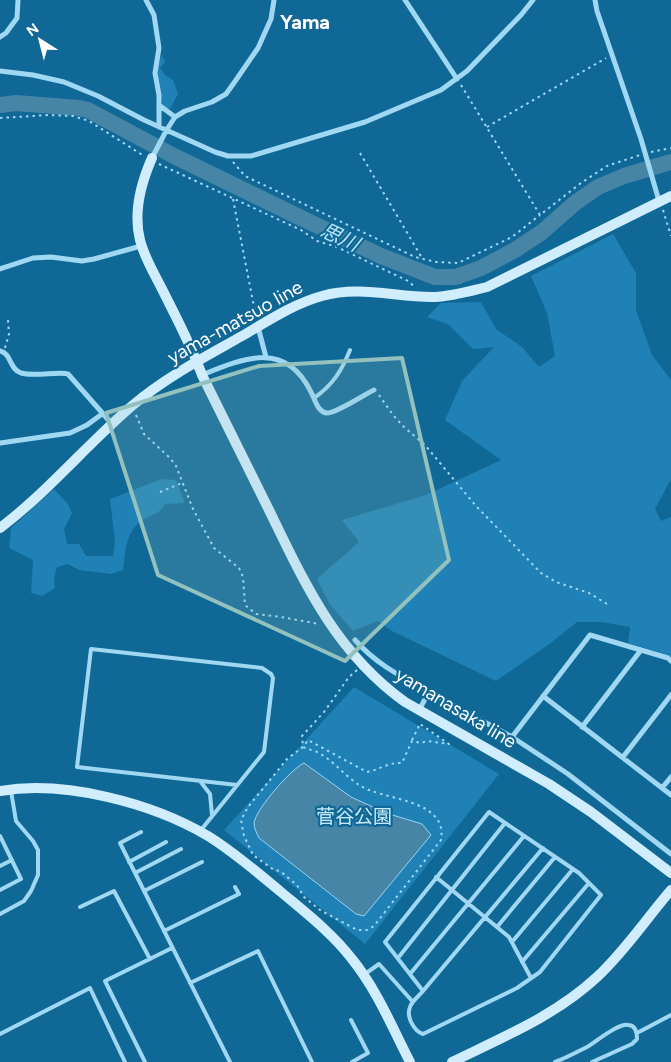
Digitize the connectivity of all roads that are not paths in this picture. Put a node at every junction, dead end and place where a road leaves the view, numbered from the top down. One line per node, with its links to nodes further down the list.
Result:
1 (18, 0): 7 (street)
2 (146, 0): 10 (street)
3 (274, 0): 11 (street)
4 (405, 0): 9 (street)
5 (533, 0): 9 (street)
6 (595, 0): 16 (street)
7 (0, 37)
8 (0, 71): 12 (street)
9 (457, 79): 13 (street)
10 (159, 105): 11 (street); 12 (street)
11 (175, 117): 13 (street)
12 (159, 128): 13 (street)
13 (166, 131): 14 (street)
14 (152, 159): 17 (main road, yamanasaka line)
15 (671, 196): 16 (main road, yama-matsuo line)
16 (659, 202): 19 (main road, yama-matsuo line)
17 (142, 246): 18 (street); 23 (main road, yamanasaka line)
18 (0, 269)
19 (258, 327): 22 (street); 23 (main road, yama-matsuo line)
20 (350, 350): 26 (lane)
21 (2, 352): 27 (street)
22 (266, 357): 24 (street); 26 (street)
23 (197, 361): 24 (main road, yamanasaka line); 28 (main road, yama-matsuo line)
24 (202, 375): 37 (main road, yamanasaka line)
25 (374, 390): 26 (street)
26 (314, 398)
27 (102, 414): 28 (street); 29 (street)
28 (112, 424): 30 (main road, yama-matsuo line)
29 (0, 443)
30 (0, 528)
31 (355, 640): 34 (street)
32 (641, 650): 33 (street); 36 (street); 38 (street)
33 (671, 660)
34 (429, 692): 37 (street); 39 (street)
35 (671, 695): 40 (street)
36 (543, 696): 38 (street); 39 (street)
37 (418, 710): 65 (main road, yamanasaka line)
38 (582, 727): 40 (street)
39 (512, 737): 57 (street)
40 (623, 757): 44 (street)
41 (671, 777): 44 (street)
42 (200, 781): 43 (lane); 43 (lane); 47 (lane)
43 (237, 785): 47 (lane)
44 (662, 788): 46 (street)
45 (5, 790): 50 (main road); 75 (lane)
46 (671, 795)
47 (212, 815): 50 (lane)
48 (505, 823): 52 (lane); 66 (lane); 70 (lane)
49 (142, 832): 60 (lane)
50 (199, 832): 85 (main road)
51 (0, 836): 53 (lane)
52 (524, 836): 55 (lane); 73 (lane)
53 (1, 841): 59 (lane)
54 (166, 842): 60 (lane)
55 (543, 848): 58 (lane); 76 (lane)
56 (181, 849): 64 (lane)
57 (671, 854)
58 (555, 857): 63 (lane); 77 (lane)
59 (12, 860): 62 (lane); 69 (lane)
60 (129, 862): 64 (lane)
61 (202, 862): 72 (lane)
62 (0, 866)
63 (573, 869): 67 (lane); 79 (lane)
64 (134, 873): 72 (lane)
65 (671, 873)
66 (436, 877): 70 (lane); 82 (lane)
67 (589, 883): 83 (lane); 86 (lane)
68 (235, 887): 78 (lane)
69 (0, 890)
70 (452, 890): 73 (lane); 82 (lane)
71 (671, 890): 101 (main road)
72 (144, 892): 78 (lane)
73 (469, 904): 76 (lane); 84 (lane)
74 (80, 907): 81 (lane)
75 (0, 914)
76 (486, 918): 77 (lane); 88 (lane)
77 (497, 927): 79 (lane)
78 (164, 931): 80 (lane)
79 (512, 942): 83 (lane)
80 (172, 948): 81 (lane); 87 (lane)
81 (150, 958): 96 (lane)
82 (398, 958): 84 (lane)
83 (522, 962): 86 (lane)
84 (410, 974): 88 (lane)
85 (363, 975): 89 (lane); 100 (main road)
86 (531, 978): 89 (lane)
87 (190, 983): 97 (lane); 98 (lane)
88 (423, 991): 89 (lane)
89 (413, 1002)
90 (671, 1015): 92 (lane)
91 (351, 1020): 99 (lane)
92 (638, 1033): 94 (lane); 102 (lane)
93 (0, 1034): 95 (lane)
94 (603, 1060): 103 (lane)
95 (125, 1062)
96 (145, 1062)
97 (230, 1062)
98 (312, 1062)
99 (352, 1062)
100 (410, 1062)
101 (452, 1062)
102 (555, 1062)
103 (592, 1062)

